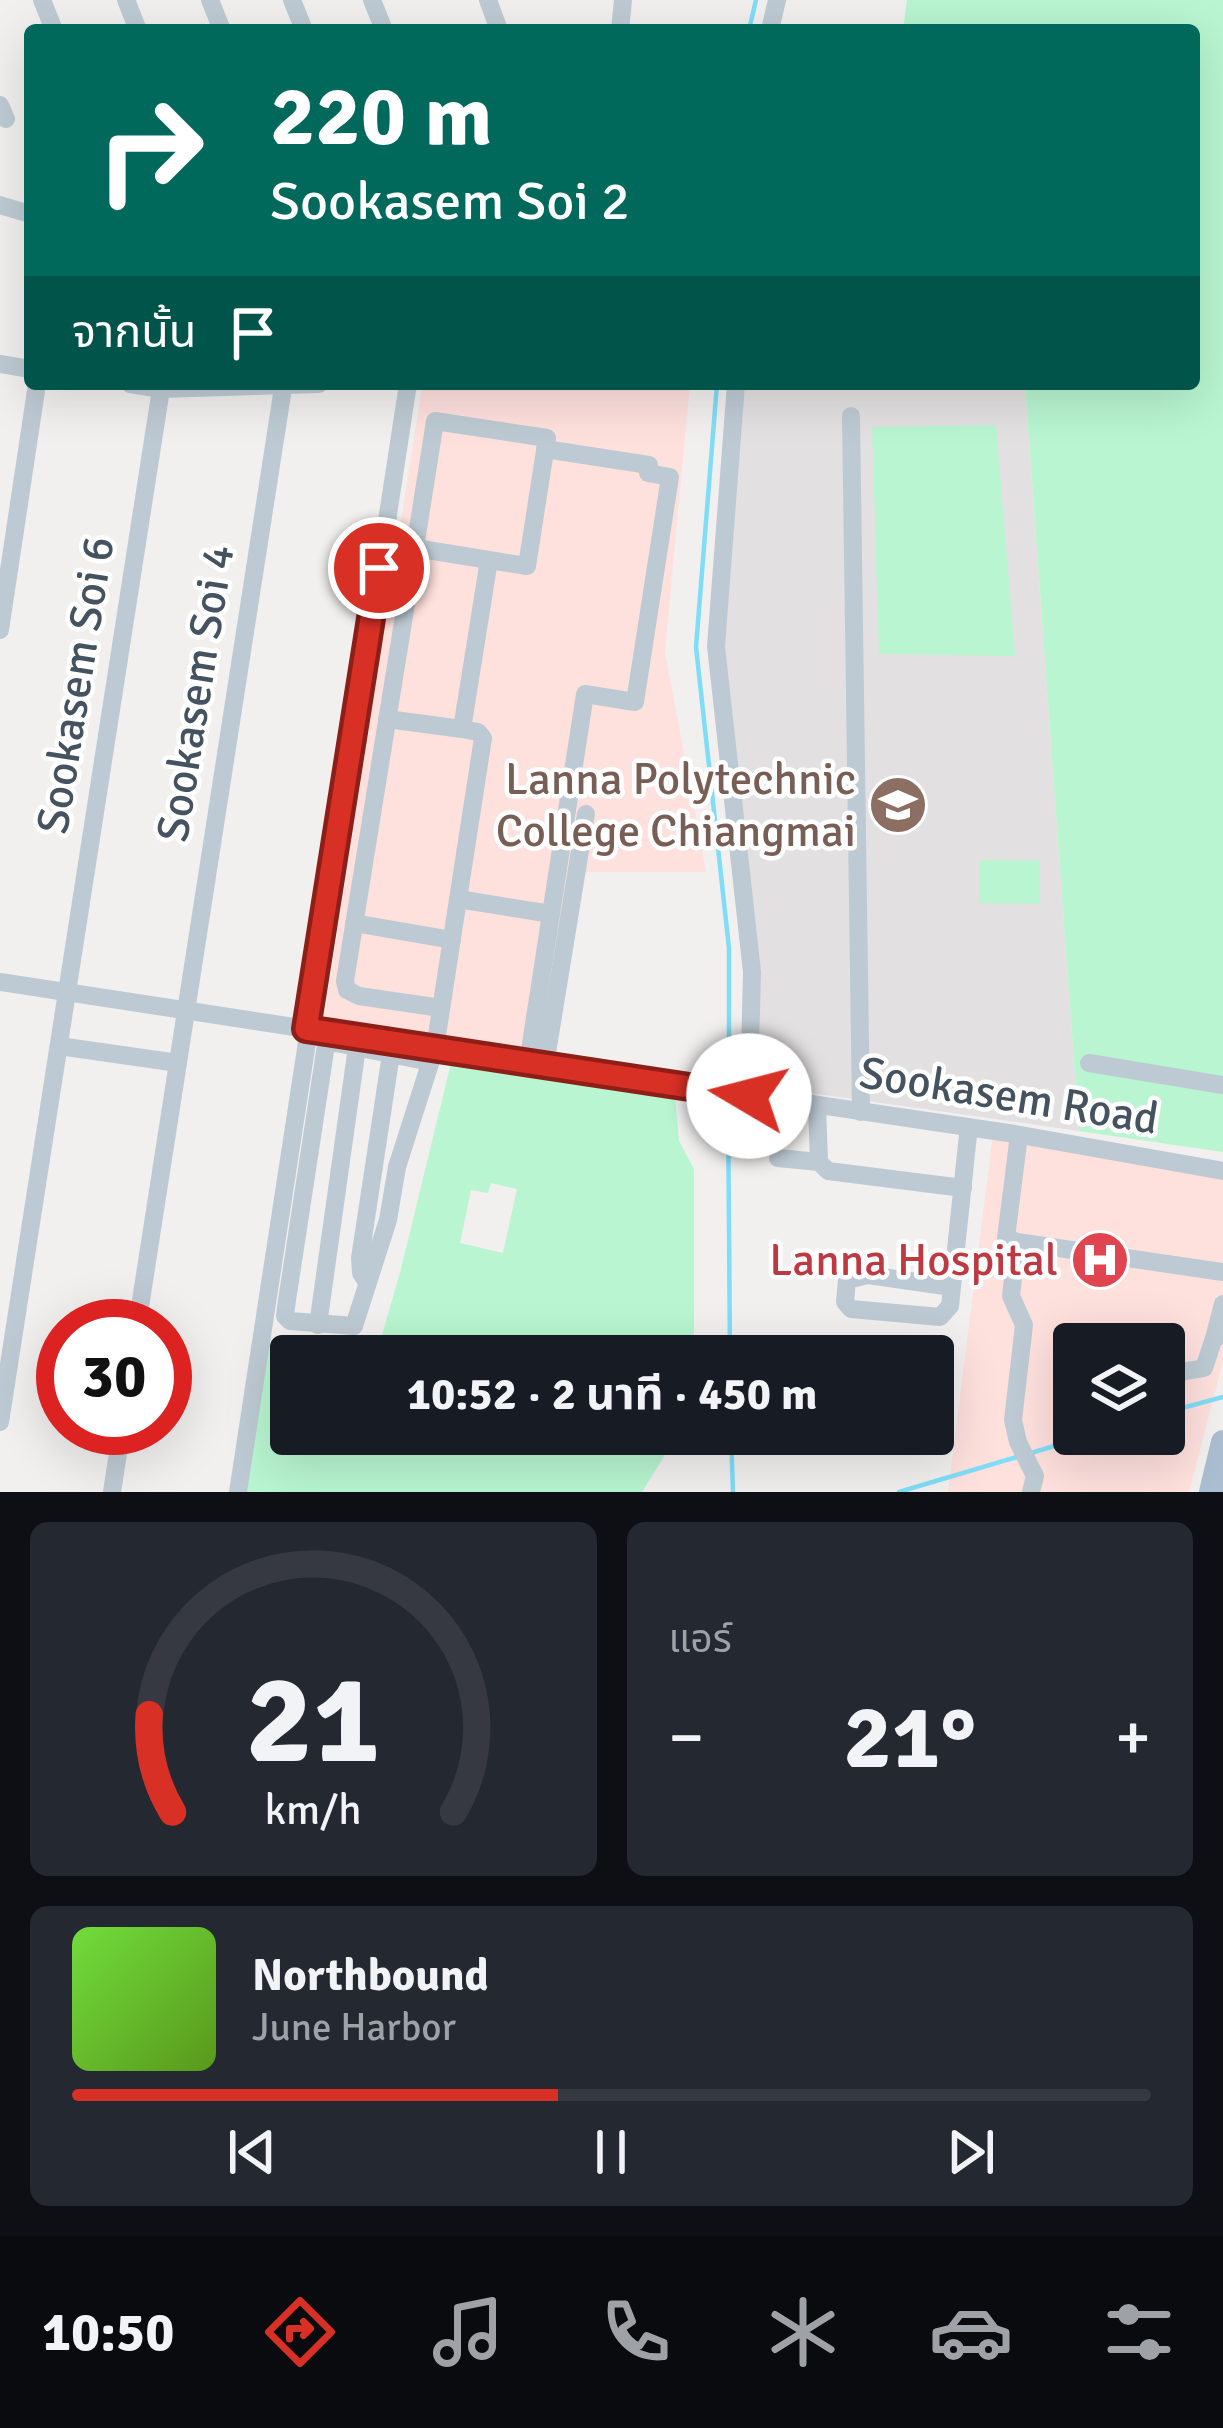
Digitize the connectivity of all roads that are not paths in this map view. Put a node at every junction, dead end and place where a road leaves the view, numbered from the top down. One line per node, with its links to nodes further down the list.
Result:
1 (37, 390): 10 (street)
2 (161, 390): 19 (street, Sookasem Soi 6)
3 (283, 390): 21 (street, Sookasem Soi 4)
4 (407, 390): 22 (street)
5 (736, 390): 31 (street)
6 (851, 416): 33 (street)
7 (545, 449): 8 (street); 9 (street); 15 (street)
8 (415, 548): 9 (street); 11 (street)
9 (489, 560): 12 (street)
10 (0, 629)
11 (387, 719): 12 (street); 16 (street)
12 (462, 729): 14 (street)
13 (586, 814): 29 (street)
14 (458, 899): 15 (street); 17 (street)
15 (551, 914): 29 (street)
16 (354, 923): 17 (street); 20 (street)
17 (452, 940): 20 (street)
18 (0, 982): 19 (street, Sookasem Road)
19 (68, 992): 21 (street, Sookasem Road); 23 (street, Sookasem Soi 6)
20 (441, 1008): 26 (street)
21 (186, 1010): 22 (street, Sookasem Road); 27 (street, Sookasem Soi 4)
22 (306, 1029): 26 (street, Sookasem Road); 55 (street)
23 (59, 1046): 27 (street); 50 (street, Sookasem Soi 6)
24 (357, 1047): 25 (street); 41 (street); 47 (street)
25 (391, 1054): 26 (street); 42 (street)
26 (432, 1055): 29 (street, Sookasem Road); 42 (street)
27 (178, 1063): 45 (street, Sookasem Soi 4)
28 (1090, 1063): 30 (street)
29 (536, 1064): 31 (street, Sookasem Road)
30 (1223, 1084)
31 (749, 1096): 32 (street, Sookasem Road)
32 (817, 1106): 33 (street, Sookasem Road); 37 (street)
33 (861, 1112): 34 (street, Sookasem Road)
34 (969, 1128): 35 (street, Sookasem Road); 39 (street)
35 (1019, 1135): 38 (street, Sookasem Road); 40 (street)
36 (778, 1158): 37 (street)
37 (819, 1162): 39 (street)
38 (1223, 1171)
39 (963, 1188): 44 (street)
40 (1017, 1242): 43 (street); 53 (street)
41 (328, 1252): 42 (street); 47 (street)
42 (367, 1259): 47 (street)
43 (1223, 1272)
44 (952, 1287): 44 (street)
45 (141, 1299)
46 (1223, 1304): 48 (street)
47 (318, 1325)
48 (1218, 1336): 49 (street)
49 (1185, 1371)
50 (0, 1422)
51 (1223, 1442): 56 (main road)
52 (118, 1455): 54 (street)
53 (1033, 1484)
54 (112, 1492)
55 (238, 1492)
56 (1211, 1492)

